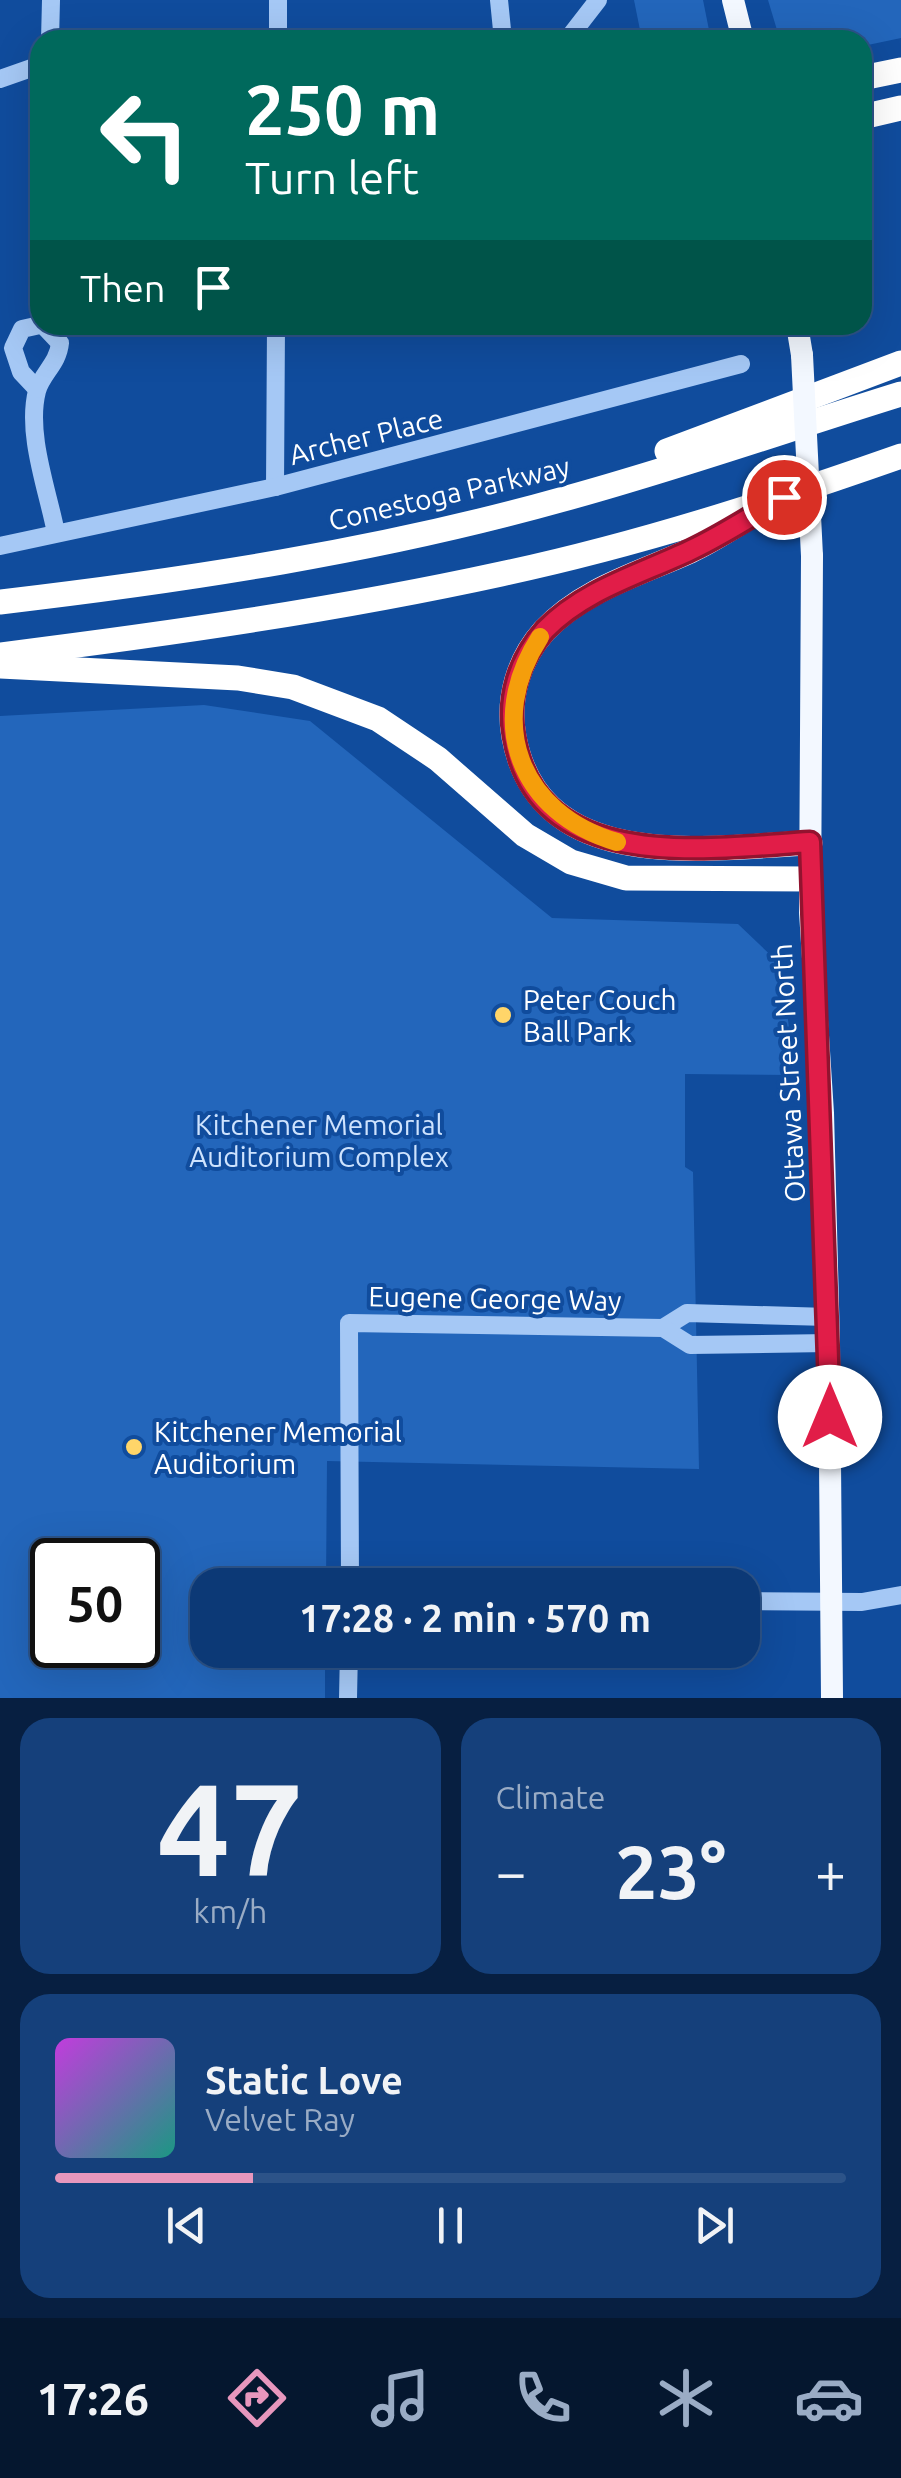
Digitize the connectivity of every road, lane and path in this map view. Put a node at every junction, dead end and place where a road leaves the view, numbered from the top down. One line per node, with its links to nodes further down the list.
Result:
1 (51, 0): 6 (street)
2 (278, 0): 7 (street)
3 (499, 0): 8 (street)
4 (598, 0): 9 (street)
5 (734, 0): 10 (main road)
6 (50, 30)
7 (278, 30)
8 (502, 30)
9 (575, 30)
10 (741, 30)
11 (30, 68): 14 (street)
12 (901, 70): 13 (highway)
13 (872, 76)
14 (0, 79)
15 (901, 108): 16 (highway)
16 (872, 115)
17 (30, 327): 23 (street)
18 (52, 335): 23 (street)
19 (276, 335): 26 (street)
20 (799, 335): 34 (main road, Ottawa Street North, bridge)
21 (901, 363): 28 (highway)
22 (741, 364): 26 (street, Archer Place)
23 (38, 390): 29 (street)
24 (901, 394): 28 (highway, Conestoga Parkway)
25 (901, 456): 27 (highway)
26 (275, 486): 29 (street, Archer Place)
27 (784, 497): 32 (highway); 34 (highway)
28 (562, 500): 31 (highway, Conestoga Parkway)
29 (56, 533): 30 (street, Archer Place)
30 (0, 546)
31 (0, 602)
32 (0, 655)
33 (0, 666): 35 (highway)
34 (810, 842): 35 (main road, Ottawa Street North)
35 (810, 879): 36 (main road, Ottawa Street North)
36 (828, 1317): 37 (street, Eugene George Way); 38 (main road, Ottawa Street North)
37 (663, 1328): 38 (street, Eugene George Way); 39 (street, Eugene George Way)
38 (829, 1344): 42 (main road, Ottawa Street North)
39 (350, 1568)
40 (901, 1595): 42 (street)
41 (760, 1601): 42 (street)
42 (832, 1602): 45 (main road, Ottawa Street North)
43 (349, 1668): 44 (street)
44 (348, 1698)
45 (832, 1698)

